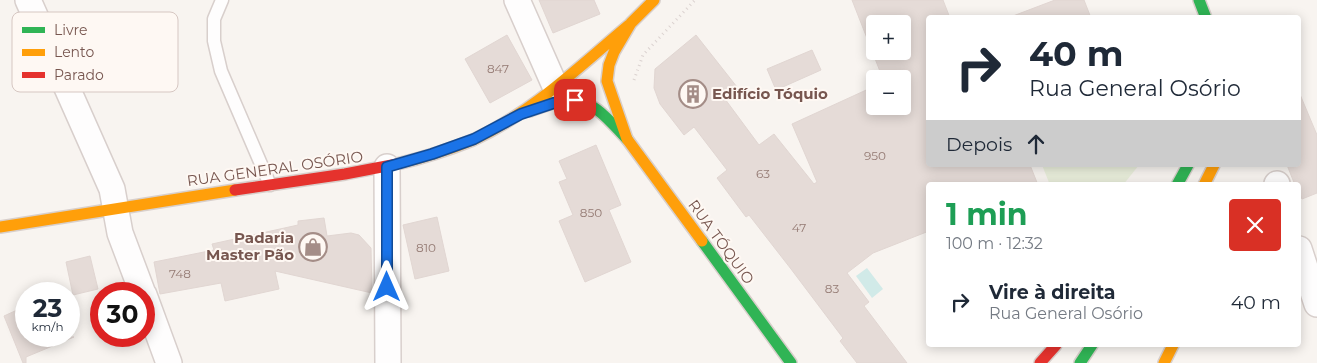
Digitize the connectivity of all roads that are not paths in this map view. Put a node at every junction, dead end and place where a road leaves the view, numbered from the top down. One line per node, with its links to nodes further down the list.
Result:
1 (28, 0): 6 (street)
2 (222, 0): 18 (lane)
3 (517, 0): 9 (street)
4 (654, 0): 8 (main road, RUA GENERAL OSÓRIO)
5 (1199, 0): 7 (main road)
6 (33, 12)
7 (1205, 15)
8 (631, 23): 9 (main road, RUA GENERAL OSÓRIO); 12 (main road, RUA TÓQUIO)
9 (555, 86): 11 (main road, RUA GENERAL OSÓRIO)
10 (69, 92): 19 (street)
11 (521, 114): 12 (main road, RUA TÓQUIO); 13 (main road, RUA GENERAL OSÓRIO)
12 (627, 139): 30 (main road, RUA TÓQUIO)
13 (387, 167): 18 (main road, RUA GENERAL OSÓRIO); 29 (street)
14 (1187, 167): 16 (main road)
15 (1213, 167): 17 (main road)
16 (1179, 182)
17 (1206, 182)
18 (270, 185): 19 (main road, RUA GENERAL OSÓRIO)
19 (115, 208): 20 (main road, RUA GENERAL OSÓRIO); 22 (street)
20 (0, 227)
21 (1301, 258): 23 (street)
22 (139, 282)
23 (1310, 301)
24 (155, 324): 28 (street)
25 (1054, 347): 31 (main road)
26 (1091, 347): 32 (main road)
27 (1173, 347): 33 (main road)
28 (169, 363)
29 (388, 363)
30 (791, 363)
31 (1040, 363)
32 (1080, 363)
33 (1164, 363)

